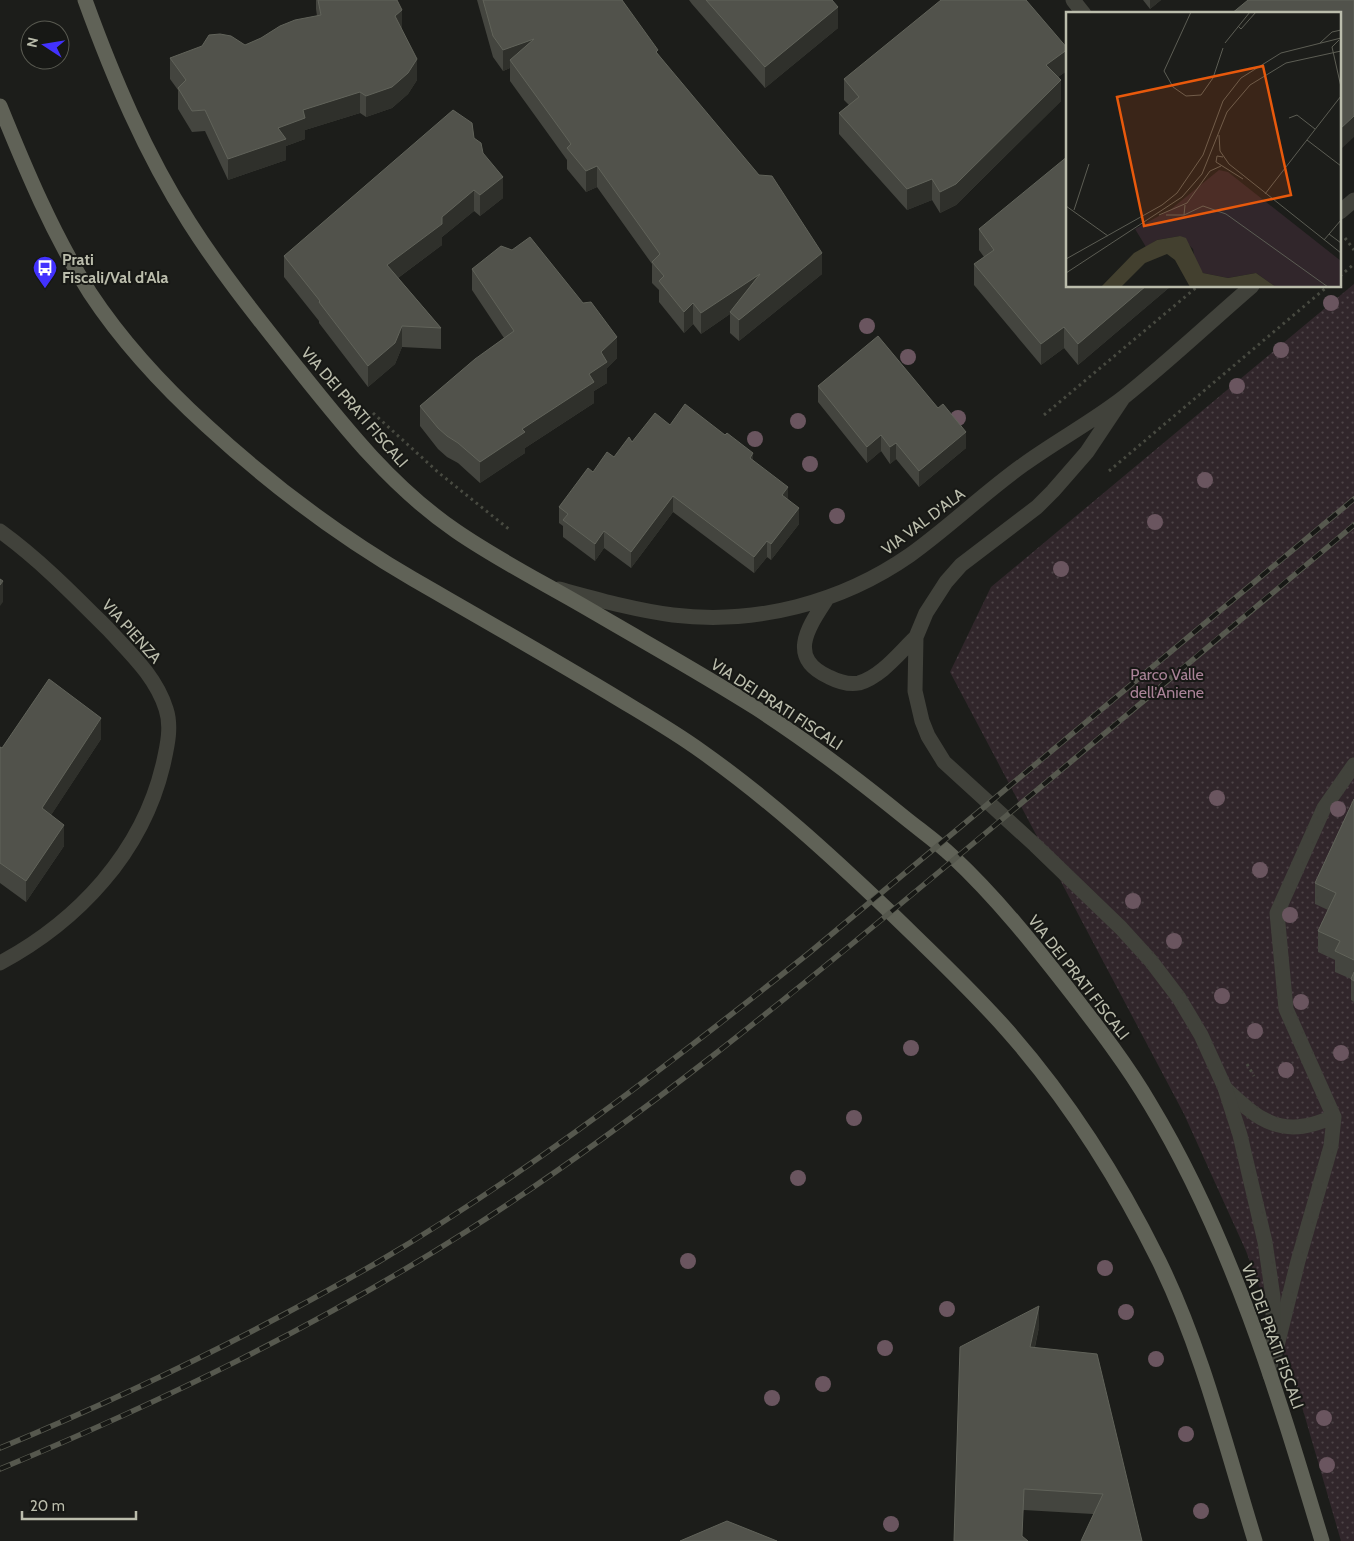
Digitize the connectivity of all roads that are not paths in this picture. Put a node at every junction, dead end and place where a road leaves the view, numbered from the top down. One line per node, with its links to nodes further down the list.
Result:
1 (85, 0): 10 (main road, VIA DEI PRATI FISCALI)
2 (1073, 0): 3 (street)
3 (1082, 12)
4 (0, 106): 18 (main road)
5 (1354, 200): 6 (street)
6 (1342, 210)
7 (1250, 288): 8 (street, VIA VAL D'ALA)
8 (1123, 398): 11 (street, VIA VAL D'ALA); 12 (street)
9 (0, 531): 14 (street, VIA PIENZA)
10 (552, 588): 11 (street, VIA VAL D'ALA); 17 (main road, VIA DEI PRATI FISCALI)
11 (828, 597): 12 (street)
12 (916, 637): 15 (street)
13 (1354, 765): 16 (street)
14 (0, 963)
15 (1225, 1088): 16 (street); 17 (street)
16 (1334, 1117): 17 (street)
17 (1270, 1375): 19 (main road, VIA DEI PRATI FISCALI)
18 (1255, 1541)
19 (1322, 1541)

